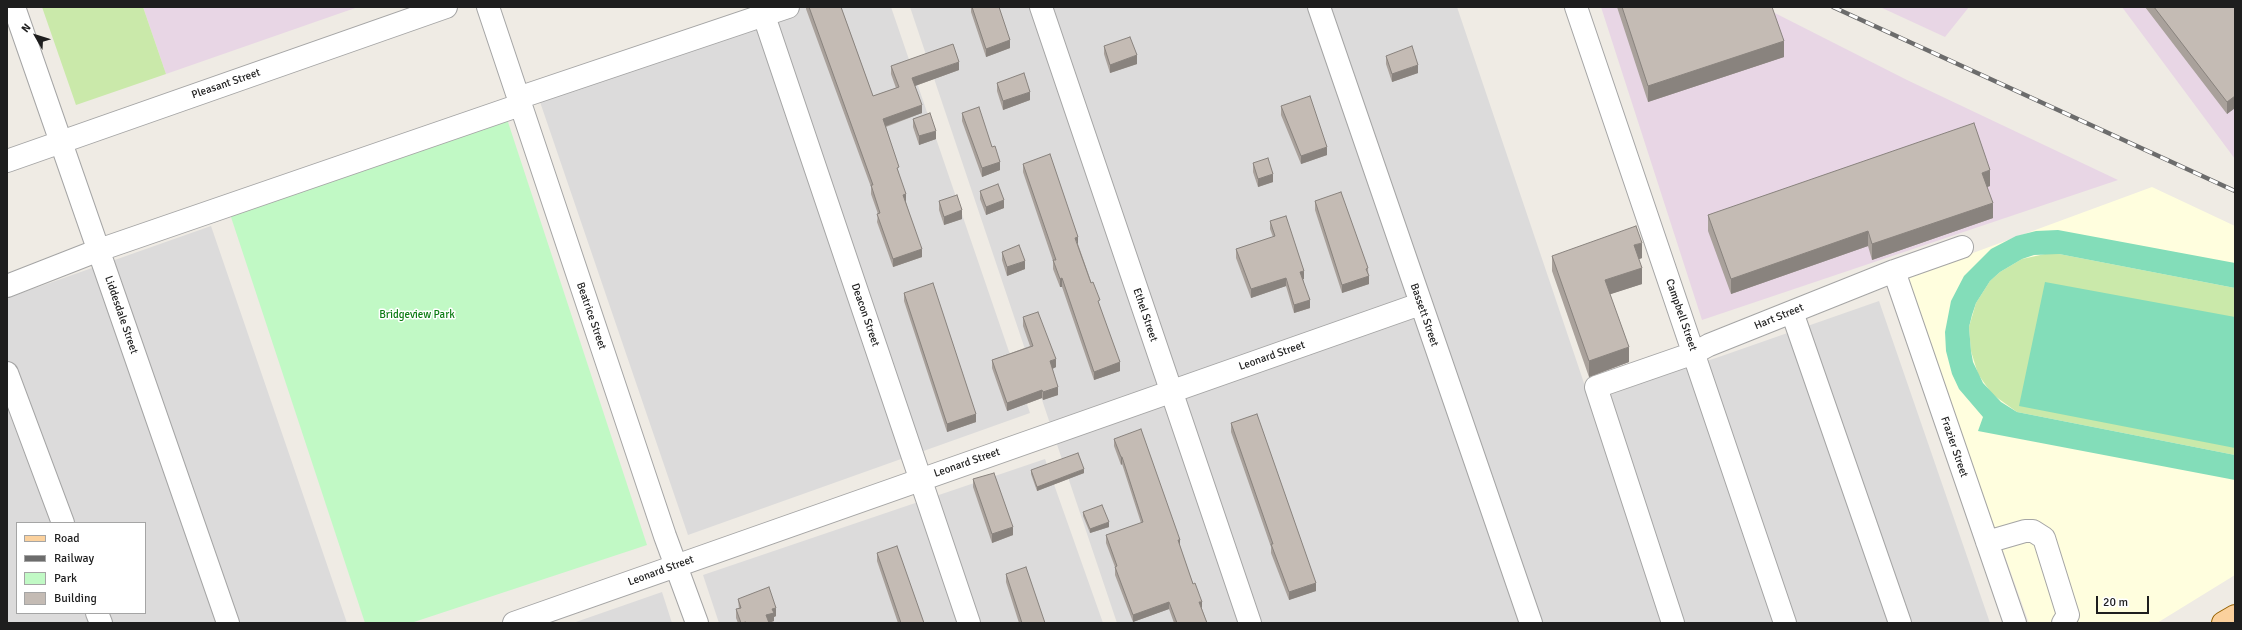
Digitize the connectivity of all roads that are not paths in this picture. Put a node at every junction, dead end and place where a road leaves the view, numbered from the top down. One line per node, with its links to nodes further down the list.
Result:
1 (14, 7): 11 (street, Liddesdale Street)
2 (446, 7): 8 (street, Pleasant Street)
3 (488, 7): 10 (street, Beatrice Street)
4 (788, 7): 9 (street)
5 (1041, 7): 21 (street, Ethel Street)
6 (1319, 7): 17 (street, Bassett Street)
7 (1576, 7): 19 (street, Campbell Street)
8 (417, 12): 11 (street, Pleasant Street)
9 (762, 12): 10 (street); 22 (street, Deacon Street)
10 (519, 102): 14 (street); 25 (street, Beatrice Street)
11 (61, 142): 12 (street, Pleasant Street); 14 (street, Liddesdale Street)
12 (7, 161)
13 (1962, 247): 15 (street, Hart Street)
14 (99, 250): 16 (street); 27 (street, Liddesdale Street)
15 (1894, 271): 18 (street, Hart Street); 24 (street, Frazier Street)
16 (7, 286)
17 (1420, 304): 21 (street, Leonard Street); 32 (street, Bassett Street)
18 (1792, 312): 19 (street, Hart Street); 35 (street)
19 (1694, 353): 33 (street, Hart Street); 34 (street, Campbell Street)
20 (7, 373): 23 (street)
21 (1171, 392): 22 (street, Leonard Street); 31 (street, Ethel Street)
22 (920, 480): 25 (street, Leonard Street); 30 (street, Deacon Street)
23 (63, 522)
24 (1987, 542): 36 (street, Frazier Street); 37 (street)
25 (676, 565): 28 (street, Leonard Street); 29 (street, Beatrice Street)
26 (2235, 616): 38 (main road)
27 (228, 623)
28 (514, 623)
29 (697, 623)
30 (969, 623)
31 (1250, 623)
32 (1531, 623)
33 (1673, 623)
34 (1785, 623)
35 (1900, 623)
36 (2015, 623)
37 (2063, 623)
38 (2224, 623)

